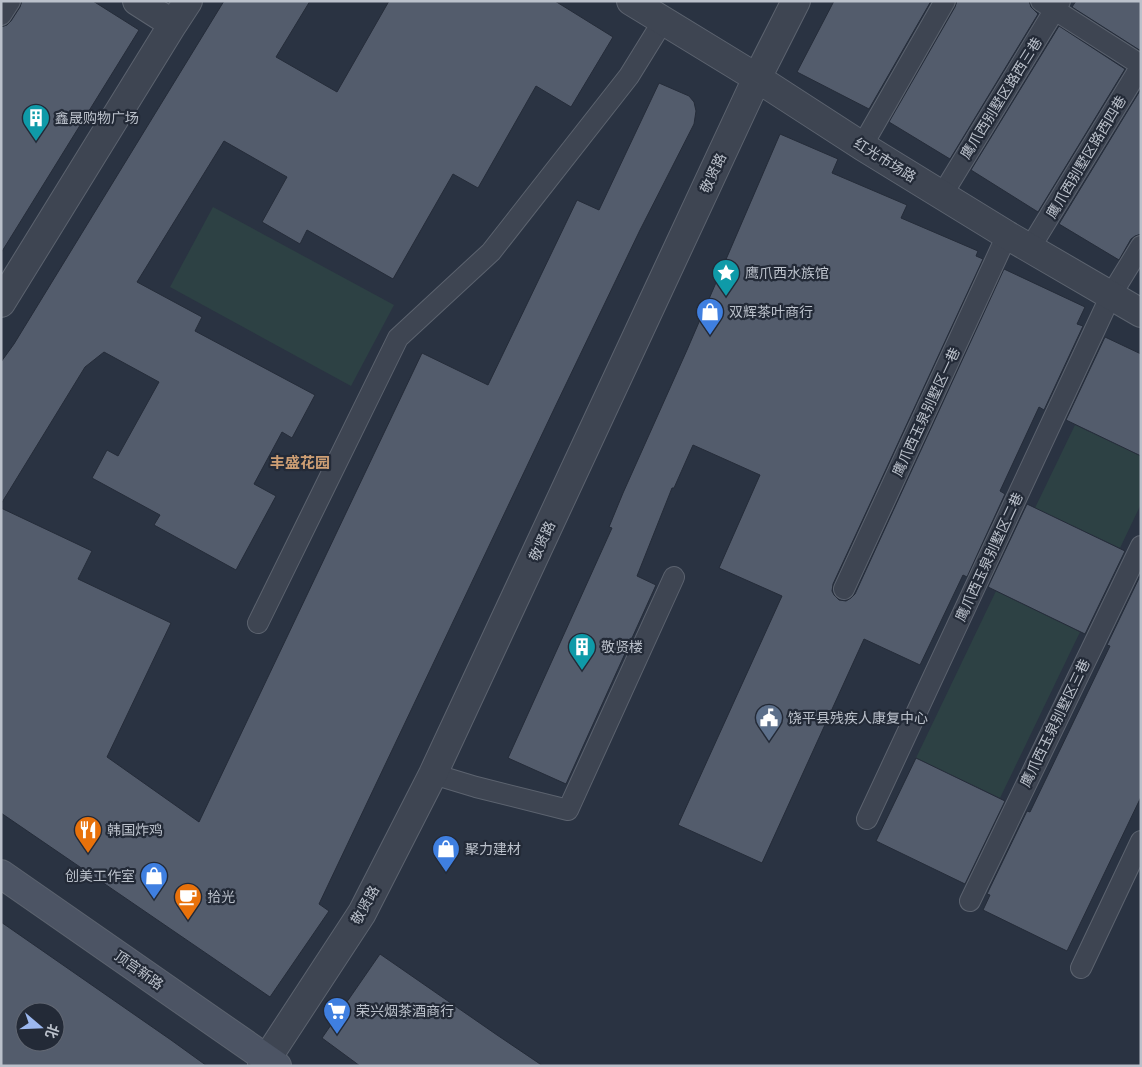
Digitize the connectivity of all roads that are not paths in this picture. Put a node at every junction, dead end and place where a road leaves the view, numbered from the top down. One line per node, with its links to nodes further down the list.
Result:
1 (10, 1): 8 (lane)
2 (137, 1): 10 (street)
3 (188, 1): 10 (street)
4 (631, 1): 9 (street, 红光市场路)
5 (796, 1): 12 (street, 敬贤路)
6 (945, 1): 13 (lane)
7 (1052, 4): 11 (lane); 14 (lane, 鹰爪西别墅区路西三巷)
8 (1, 15)
9 (663, 21): 12 (street, 红光市场路); 23 (lane)
10 (173, 24): 18 (street)
11 (1141, 65): 15 (lane, 鹰爪西别墅区路西四巷)
12 (757, 78): 13 (street, 红光市场路); 24 (street, 敬贤路)
13 (862, 146): 14 (street, 红光市场路)
14 (942, 195): 15 (street, 红光市场路)
15 (1019, 242): 17 (street, 红光市场路); 22 (lane, 鹰爪西玉泉别墅区一巷)
16 (1141, 246): 17 (lane, 鹰爪西玉泉别墅区二巷)
17 (1111, 295): 19 (street, 红光市场路); 25 (lane, 鹰爪西玉泉别墅区二巷)
18 (1, 303)
19 (1141, 313)
20 (1141, 546): 28 (lane, 鹰爪西玉泉别墅区三巷)
21 (674, 577): 24 (lane)
22 (844, 589)
23 (258, 623)
24 (433, 774): 30 (street, 敬贤路)
25 (867, 819)
26 (1141, 841): 29 (lane)
27 (1, 874): 30 (main road, 顶宫新路)
28 (970, 901)
29 (1081, 968)
30 (269, 1064)

